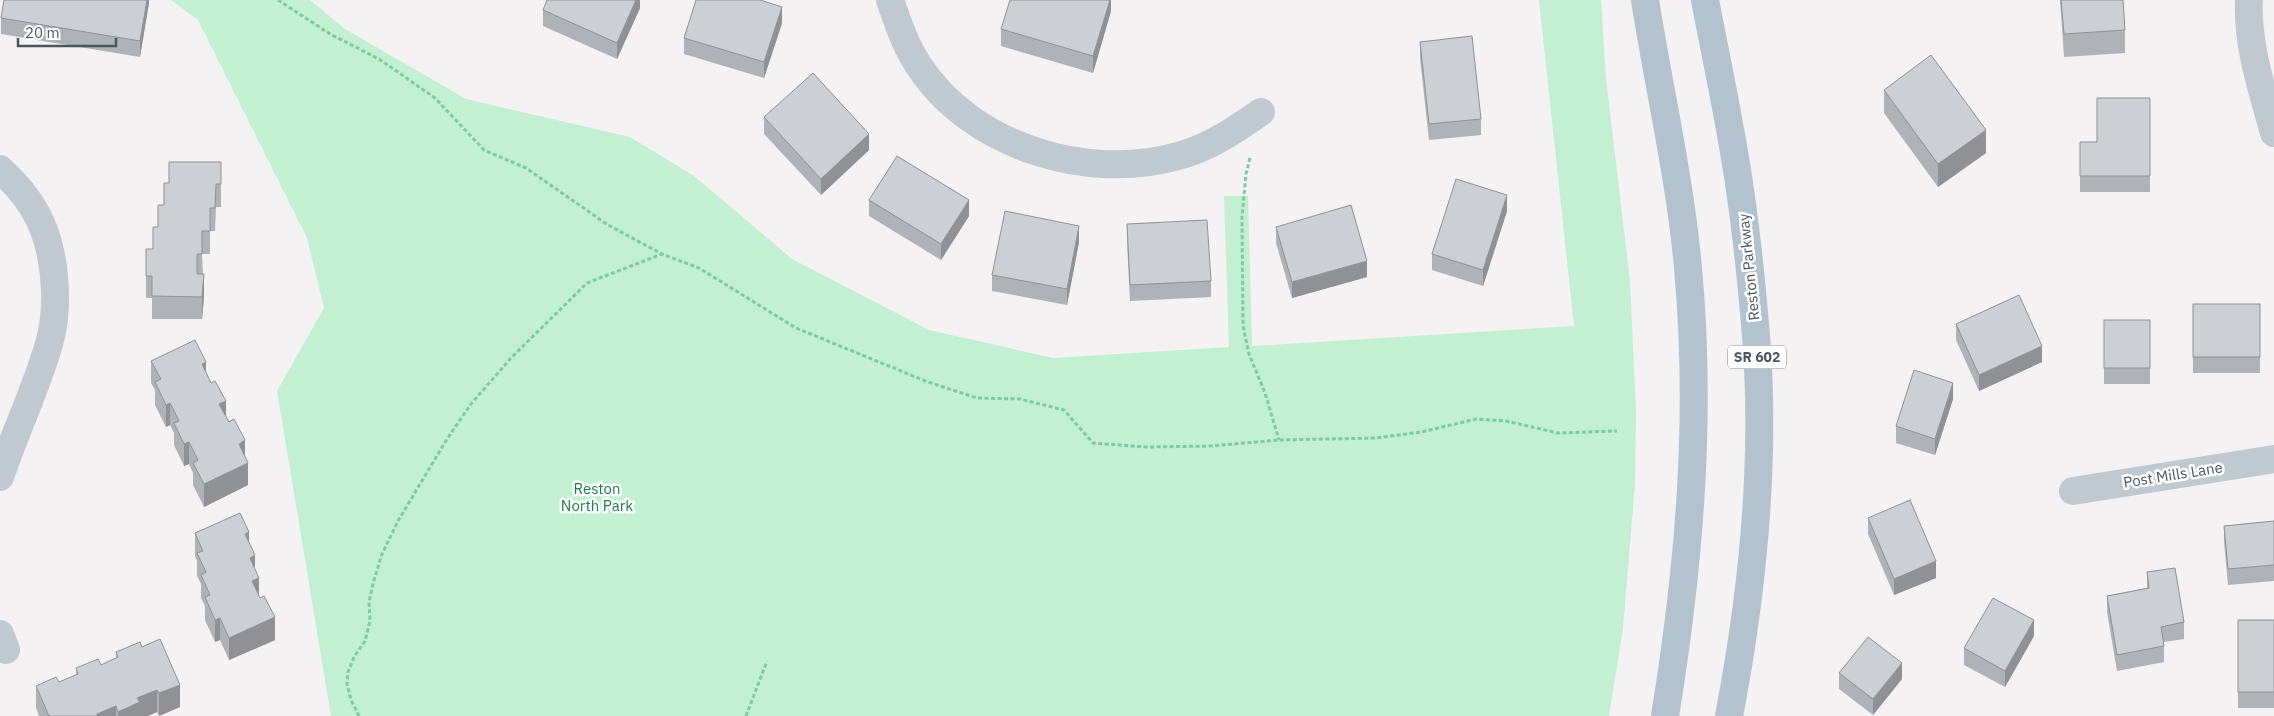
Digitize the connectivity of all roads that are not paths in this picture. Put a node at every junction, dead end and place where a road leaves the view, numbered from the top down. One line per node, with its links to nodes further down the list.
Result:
1 (890, 0): 5 (street)
2 (1645, 0): 11 (main road)
3 (1706, 0): 12 (main road, Reston Parkway / SR 602)
4 (2249, 0): 6 (street)
5 (1261, 112)
6 (2274, 133)
7 (0, 169): 9 (street)
8 (2274, 459): 10 (street, Post Mills Lane)
9 (0, 477)
10 (2073, 491)
11 (1665, 716)
12 (1730, 716)

